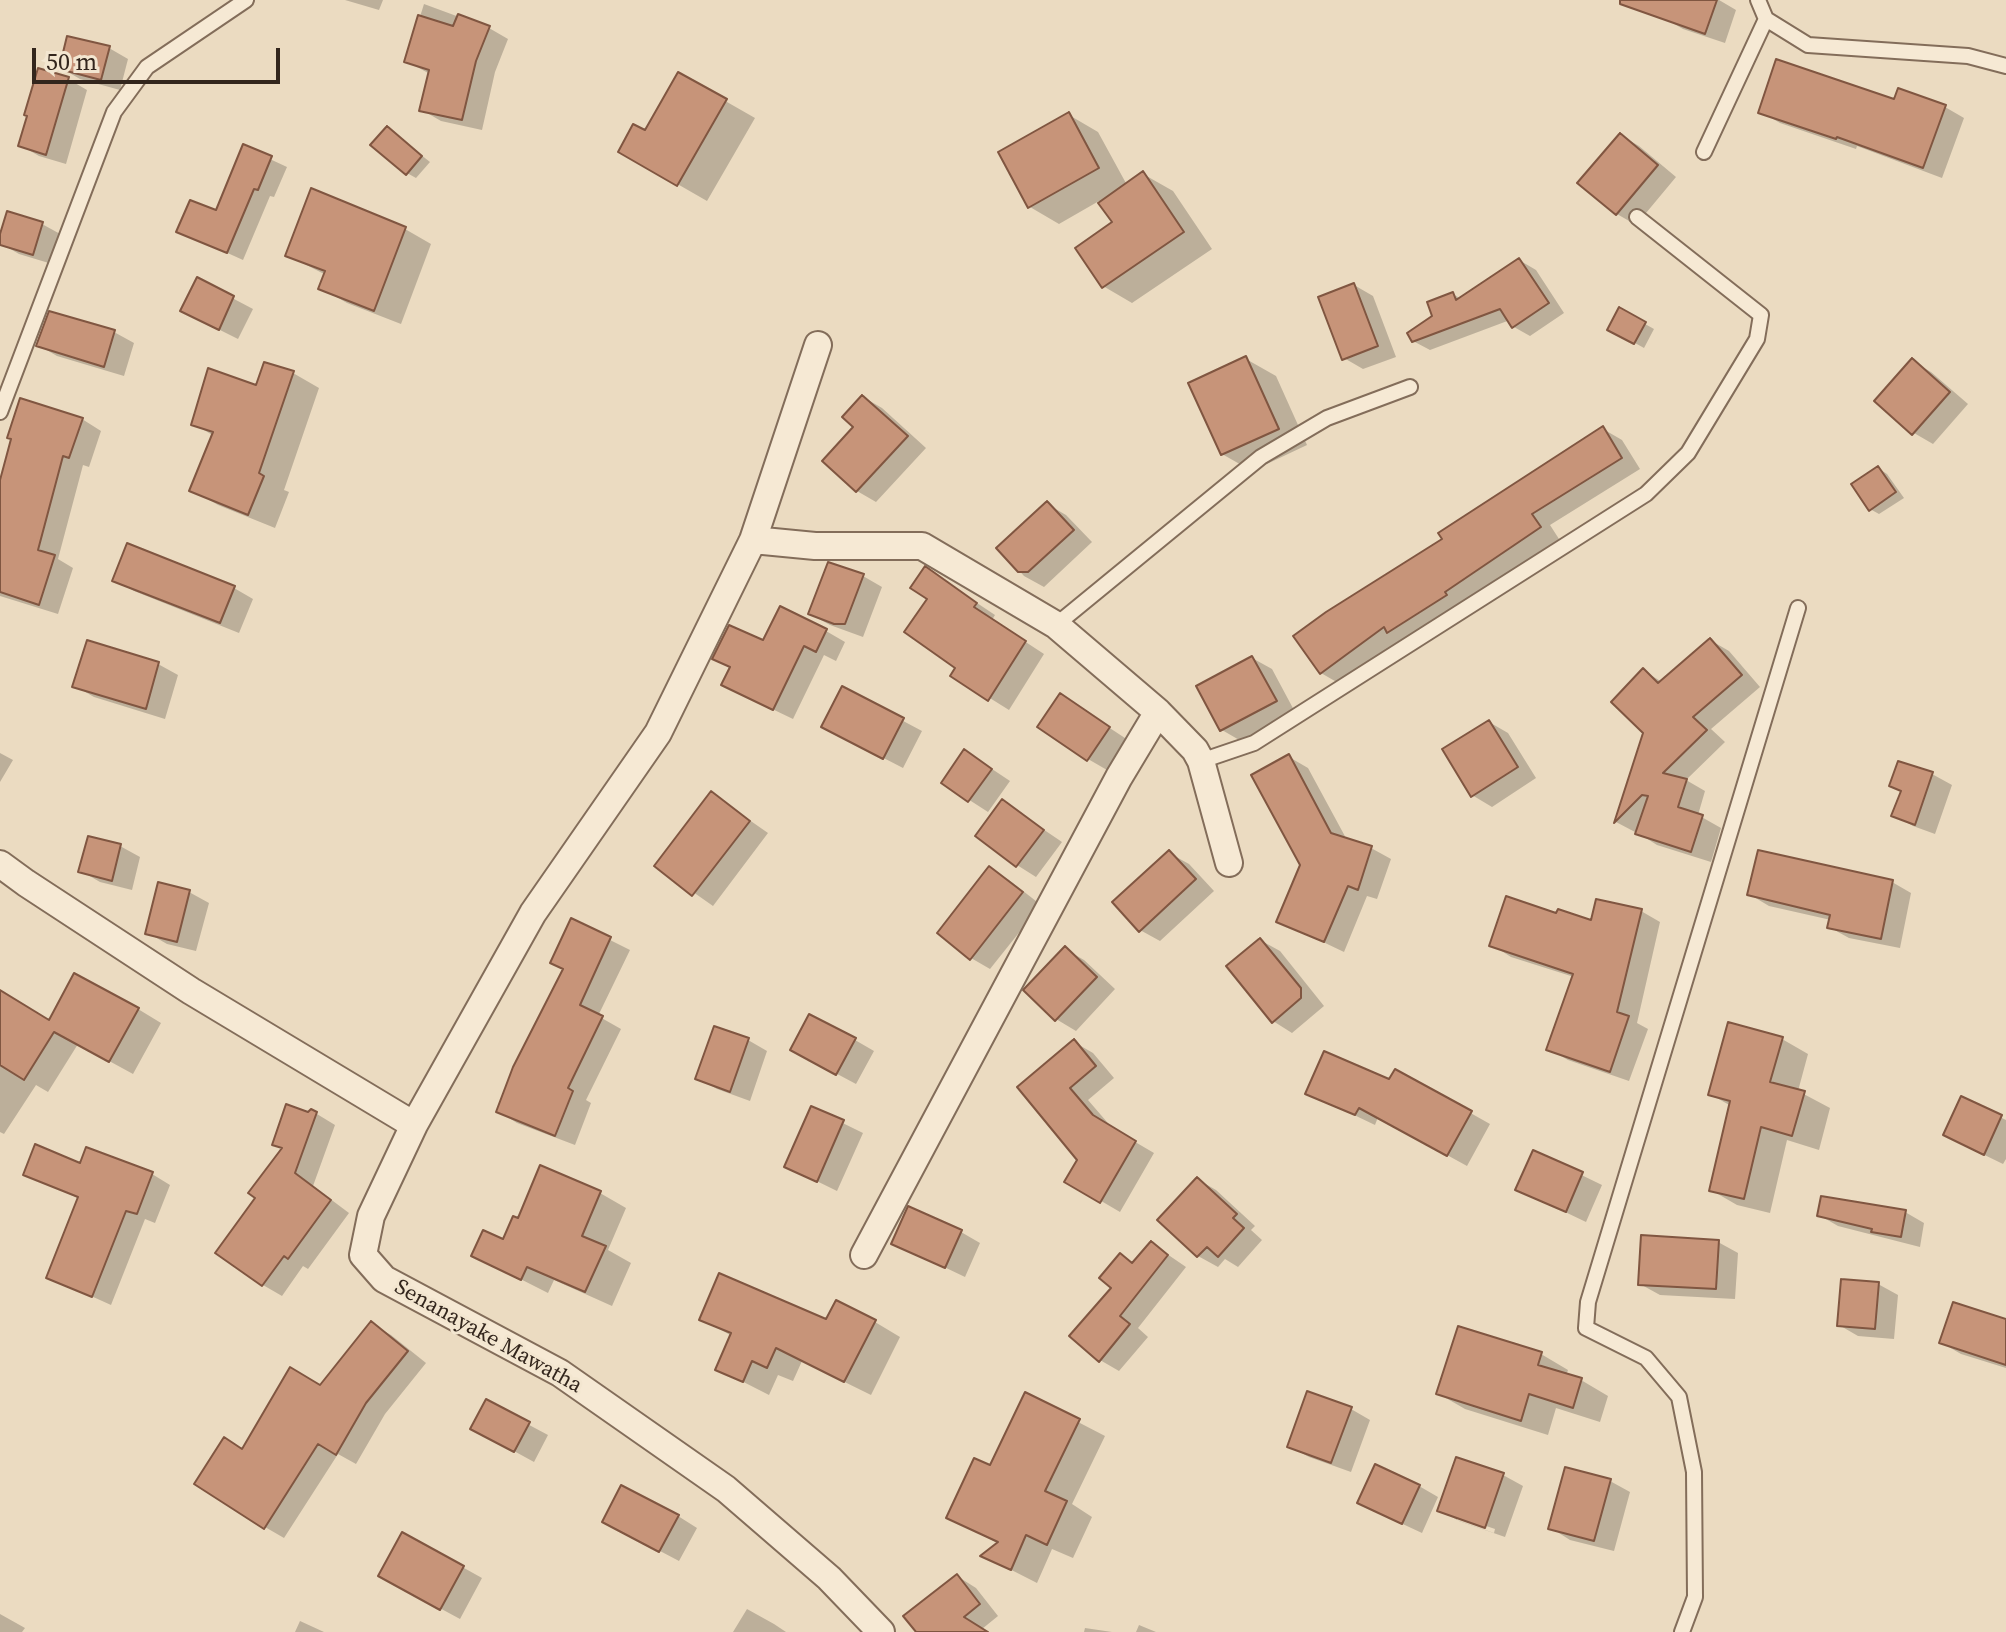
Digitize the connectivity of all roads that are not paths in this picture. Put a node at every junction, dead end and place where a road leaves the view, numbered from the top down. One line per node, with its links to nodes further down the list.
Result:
1 (246, 0): 9 (lane)
2 (1758, 0): 3 (lane)
3 (1766, 19): 4 (lane); 5 (lane)
4 (2006, 66)
5 (1704, 152)
6 (1637, 217): 14 (lane)
7 (818, 345): 10 (street)
8 (1410, 387): 12 (lane)
9 (0, 412)
10 (753, 540): 12 (street); 17 (street)
11 (1798, 608): 20 (lane)
12 (1056, 625): 13 (street)
13 (1158, 712): 14 (street); 18 (street)
14 (1201, 761): 15 (street)
15 (1229, 863)
16 (0, 864): 17 (street)
17 (414, 1125): 19 (street, Senanayake Mawatha)
18 (864, 1255)
19 (881, 1632)
20 (1682, 1632)

